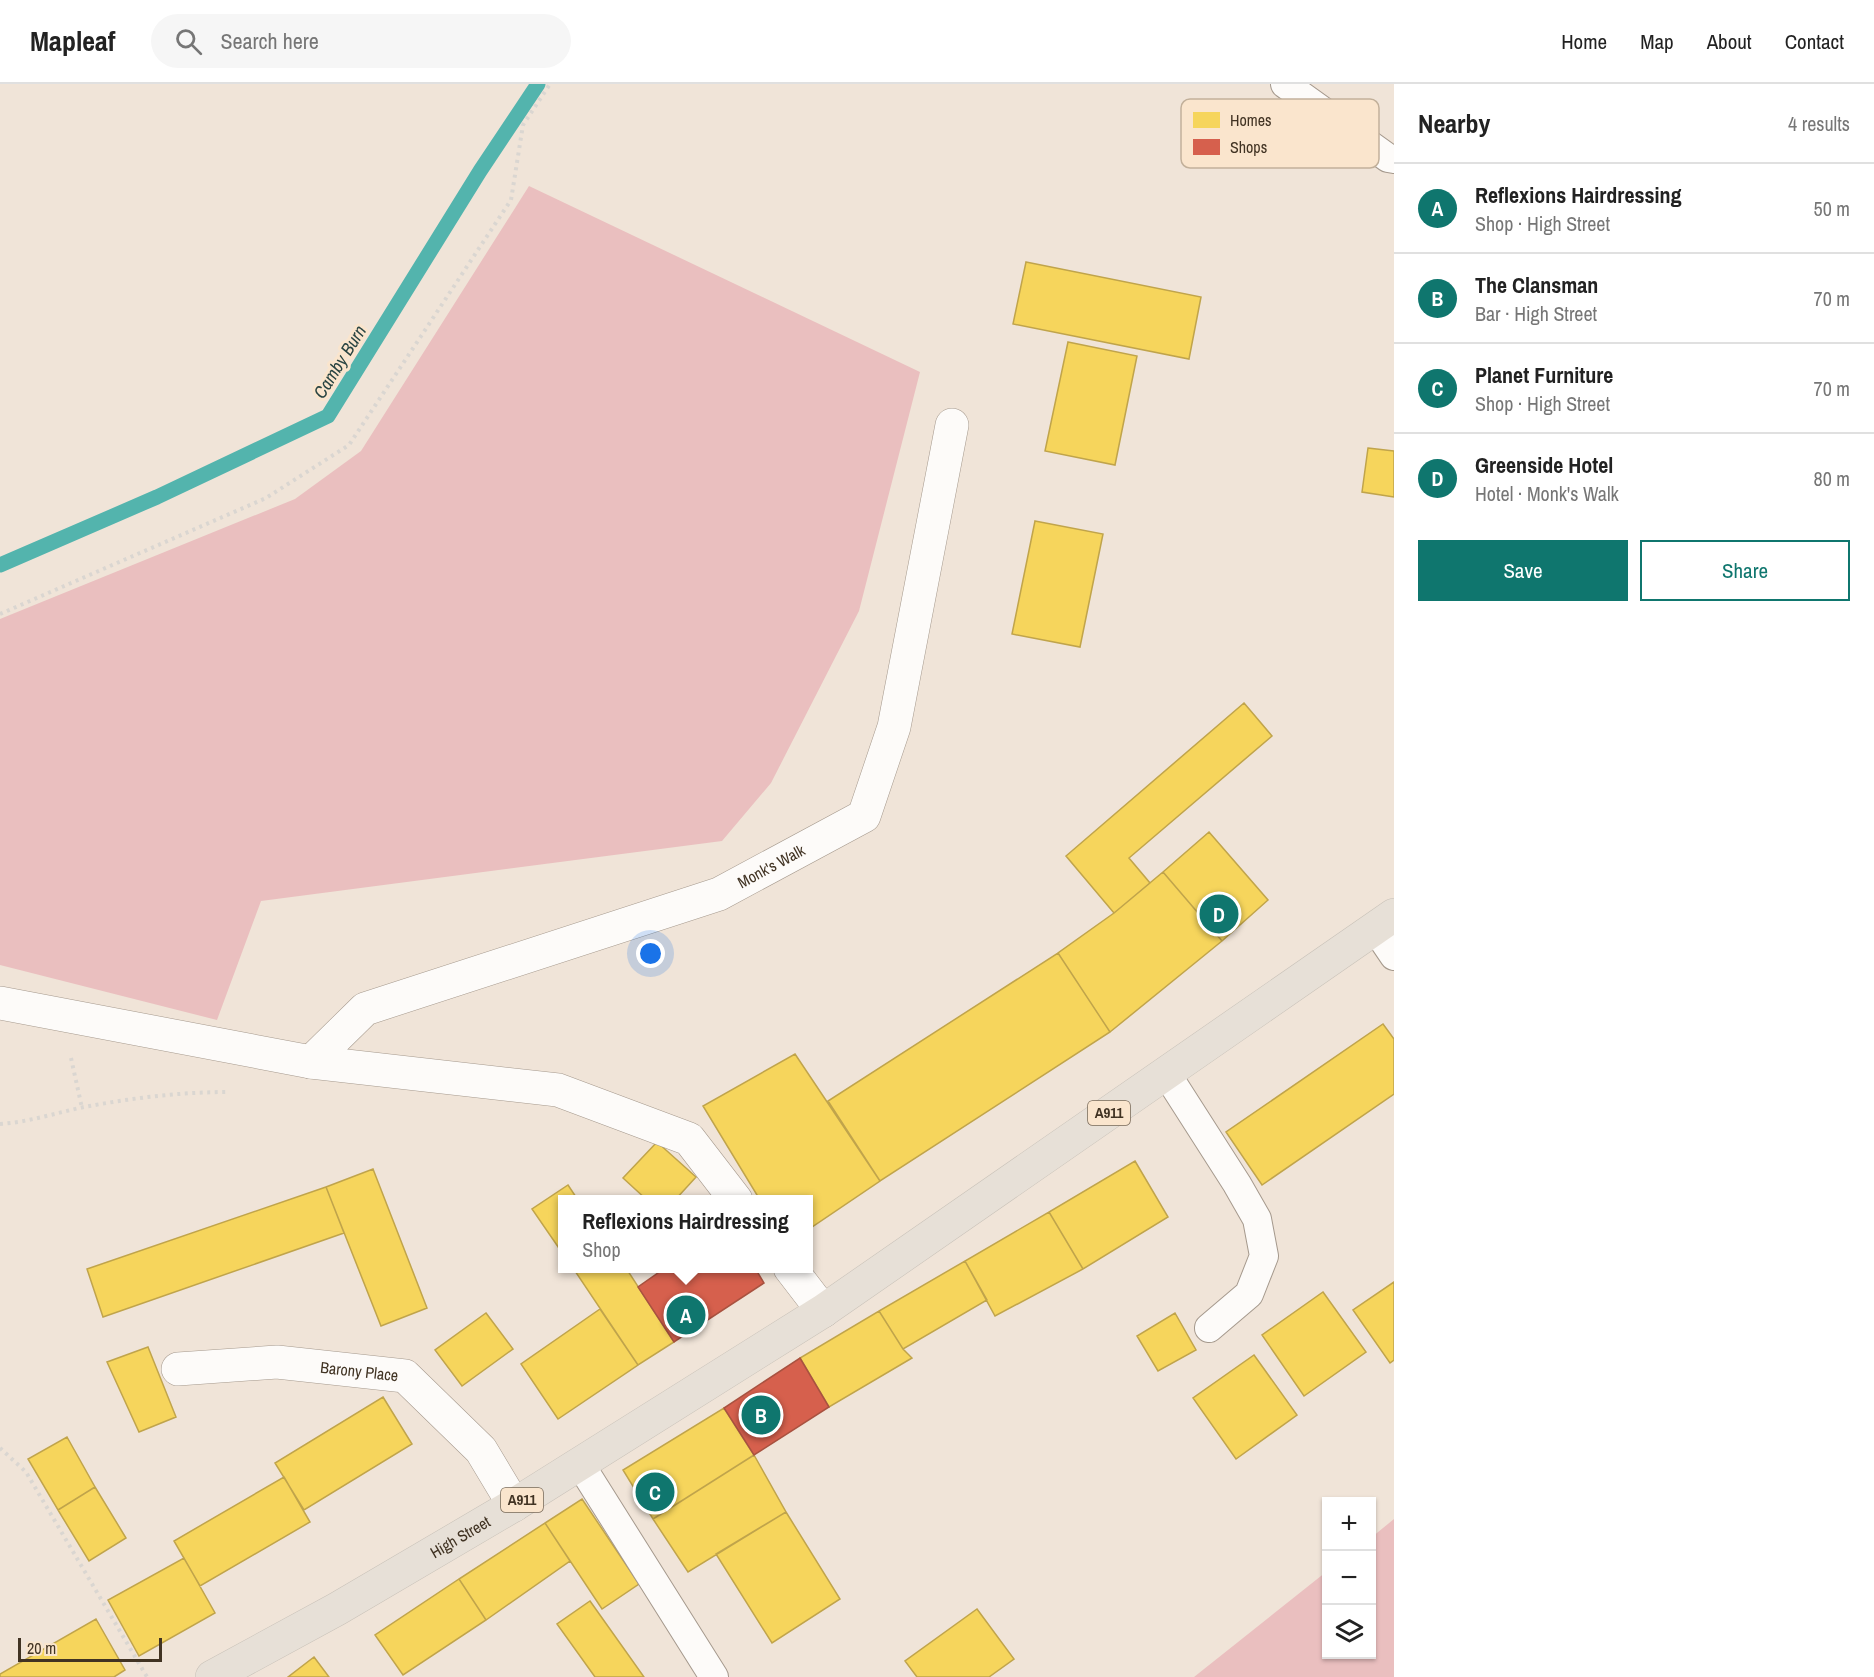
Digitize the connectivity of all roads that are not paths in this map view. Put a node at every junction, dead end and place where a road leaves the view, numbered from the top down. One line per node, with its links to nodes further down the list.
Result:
1 (1285, 84): 2 (lane)
2 (1306, 99)
3 (1379, 152): 4 (lane)
4 (1394, 159)
5 (952, 425): 9 (street, Monk's Walk)
6 (1384, 921): 7 (lane); 10 (main road, A911)
7 (1394, 956)
8 (0, 1003): 9 (street)
9 (311, 1062): 11 (street)
10 (1166, 1073): 13 (main road, A911); 14 (lane)
11 (732, 1195)
12 (793, 1273): 13 (street)
13 (823, 1311): 16 (main road, High Street / A911)
14 (1209, 1328)
15 (178, 1369): 17 (street, Barony Place)
16 (580, 1464): 17 (main road, High Street / A911); 18 (lane)
17 (514, 1505): 19 (main road, High Street / A911)
18 (709, 1675)
19 (212, 1677)

